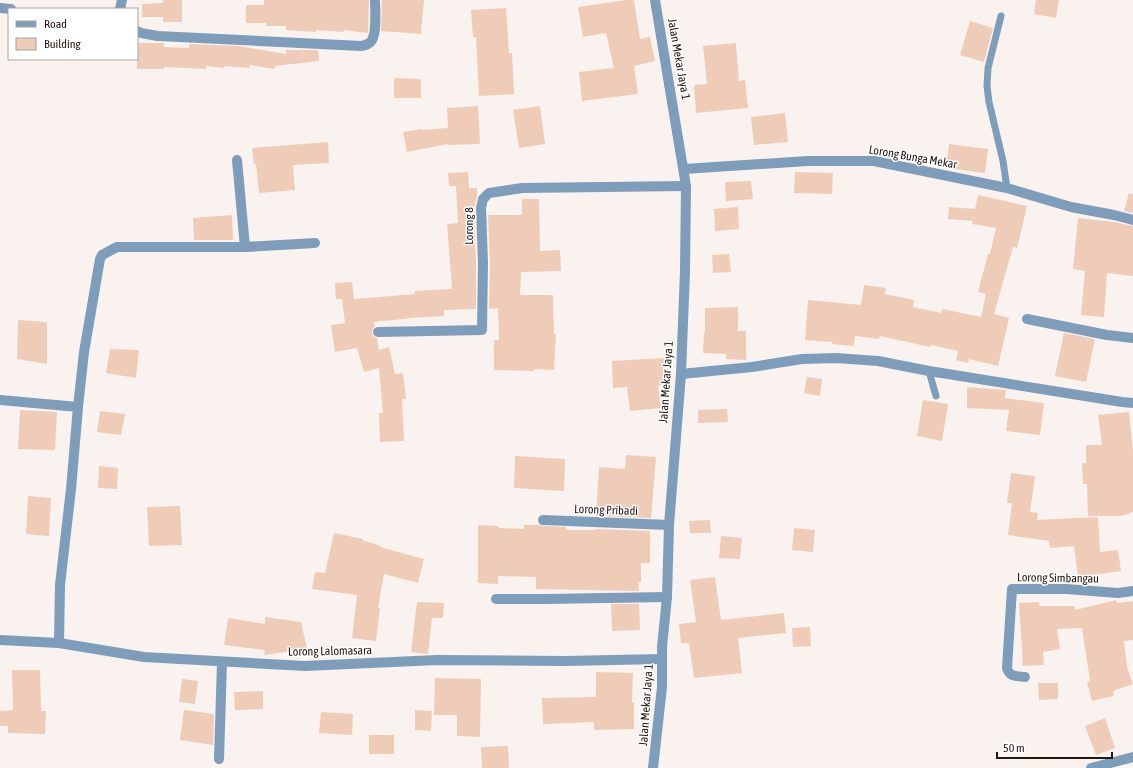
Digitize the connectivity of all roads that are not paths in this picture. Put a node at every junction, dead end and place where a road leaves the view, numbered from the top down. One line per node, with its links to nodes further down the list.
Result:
1 (375, 0): 4 (street)
2 (655, 0): 6 (street, Jalan Mekar Jaya 1)
3 (1001, 16): 8 (lane)
4 (138, 32)
5 (237, 160): 11 (street)
6 (684, 170): 7 (street, Jalan Mekar Jaya 1); 8 (street, Lorong Bunga Mekar)
7 (686, 186): 13 (street, Lorong 8); 16 (street, Jalan Mekar Jaya 1)
8 (1007, 188): 9 (street, Lorong Bunga Mekar)
9 (1133, 220)
10 (315, 243): 11 (street)
11 (245, 247): 20 (street)
12 (1027, 320): 14 (street)
13 (378, 332)
14 (1133, 338)
15 (929, 371): 16 (street); 17 (lane); 19 (street)
16 (681, 374): 22 (street, Jalan Mekar Jaya 1)
17 (936, 396)
18 (0, 400): 20 (street)
19 (1133, 403)
20 (78, 407): 27 (street)
21 (543, 520): 22 (street, Lorong Pribadi)
22 (669, 525): 24 (street, Jalan Mekar Jaya 1)
23 (1133, 591): 30 (street, Lorong Simbangau)
24 (667, 596): 25 (street); 28 (street, Jalan Mekar Jaya 1)
25 (496, 599)
26 (0, 640): 27 (street, Lorong Lalomasara)
27 (59, 643): 29 (street, Lorong Lalomasara)
28 (662, 659): 29 (street, Lorong Lalomasara); 33 (street, Jalan Mekar Jaya 1)
29 (222, 662): 32 (street)
30 (1025, 677)
31 (1133, 757): 34 (street)
32 (219, 759)
33 (653, 768)
34 (1091, 768)

